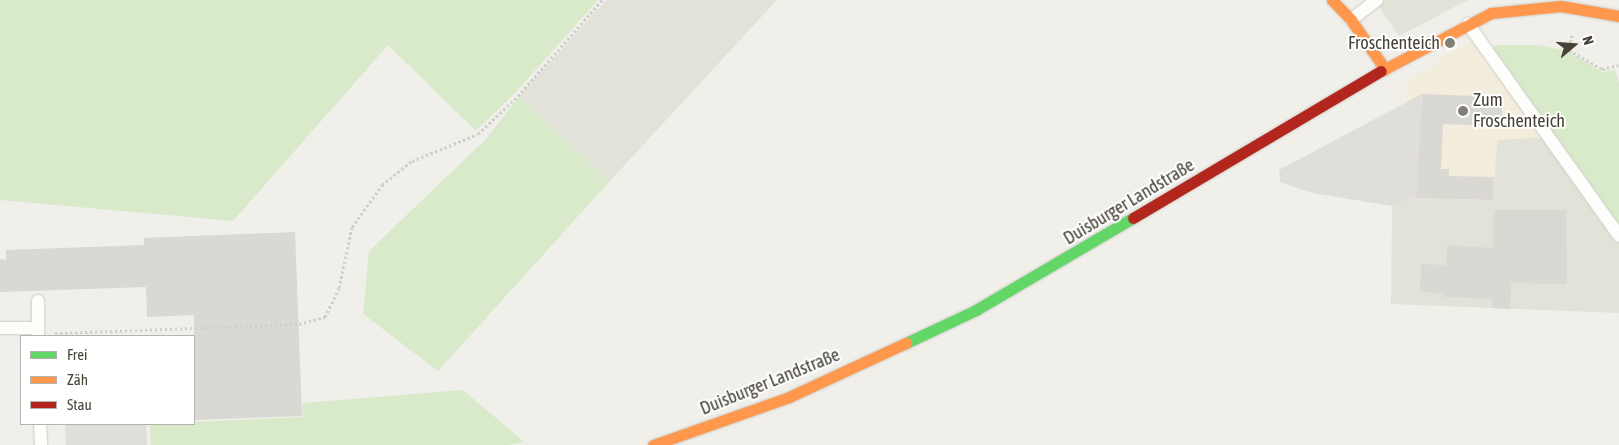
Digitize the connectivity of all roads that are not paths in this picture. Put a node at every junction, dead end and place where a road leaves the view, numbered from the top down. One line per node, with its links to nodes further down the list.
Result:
1 (1332, 0): 4 (main road)
2 (1377, 0): 4 (lane)
3 (1619, 16): 5 (main road, Duisburger Landstraße)
4 (1351, 20): 6 (main road)
5 (1468, 24): 6 (main road, Duisburger Landstraße); 7 (lane)
6 (1385, 69): 13 (main road, Duisburger Landstraße)
7 (1619, 236)
8 (38, 301): 10 (lane)
9 (0, 328): 10 (lane)
10 (38, 333)
11 (40, 425): 12 (lane)
12 (41, 445)
13 (652, 445)

